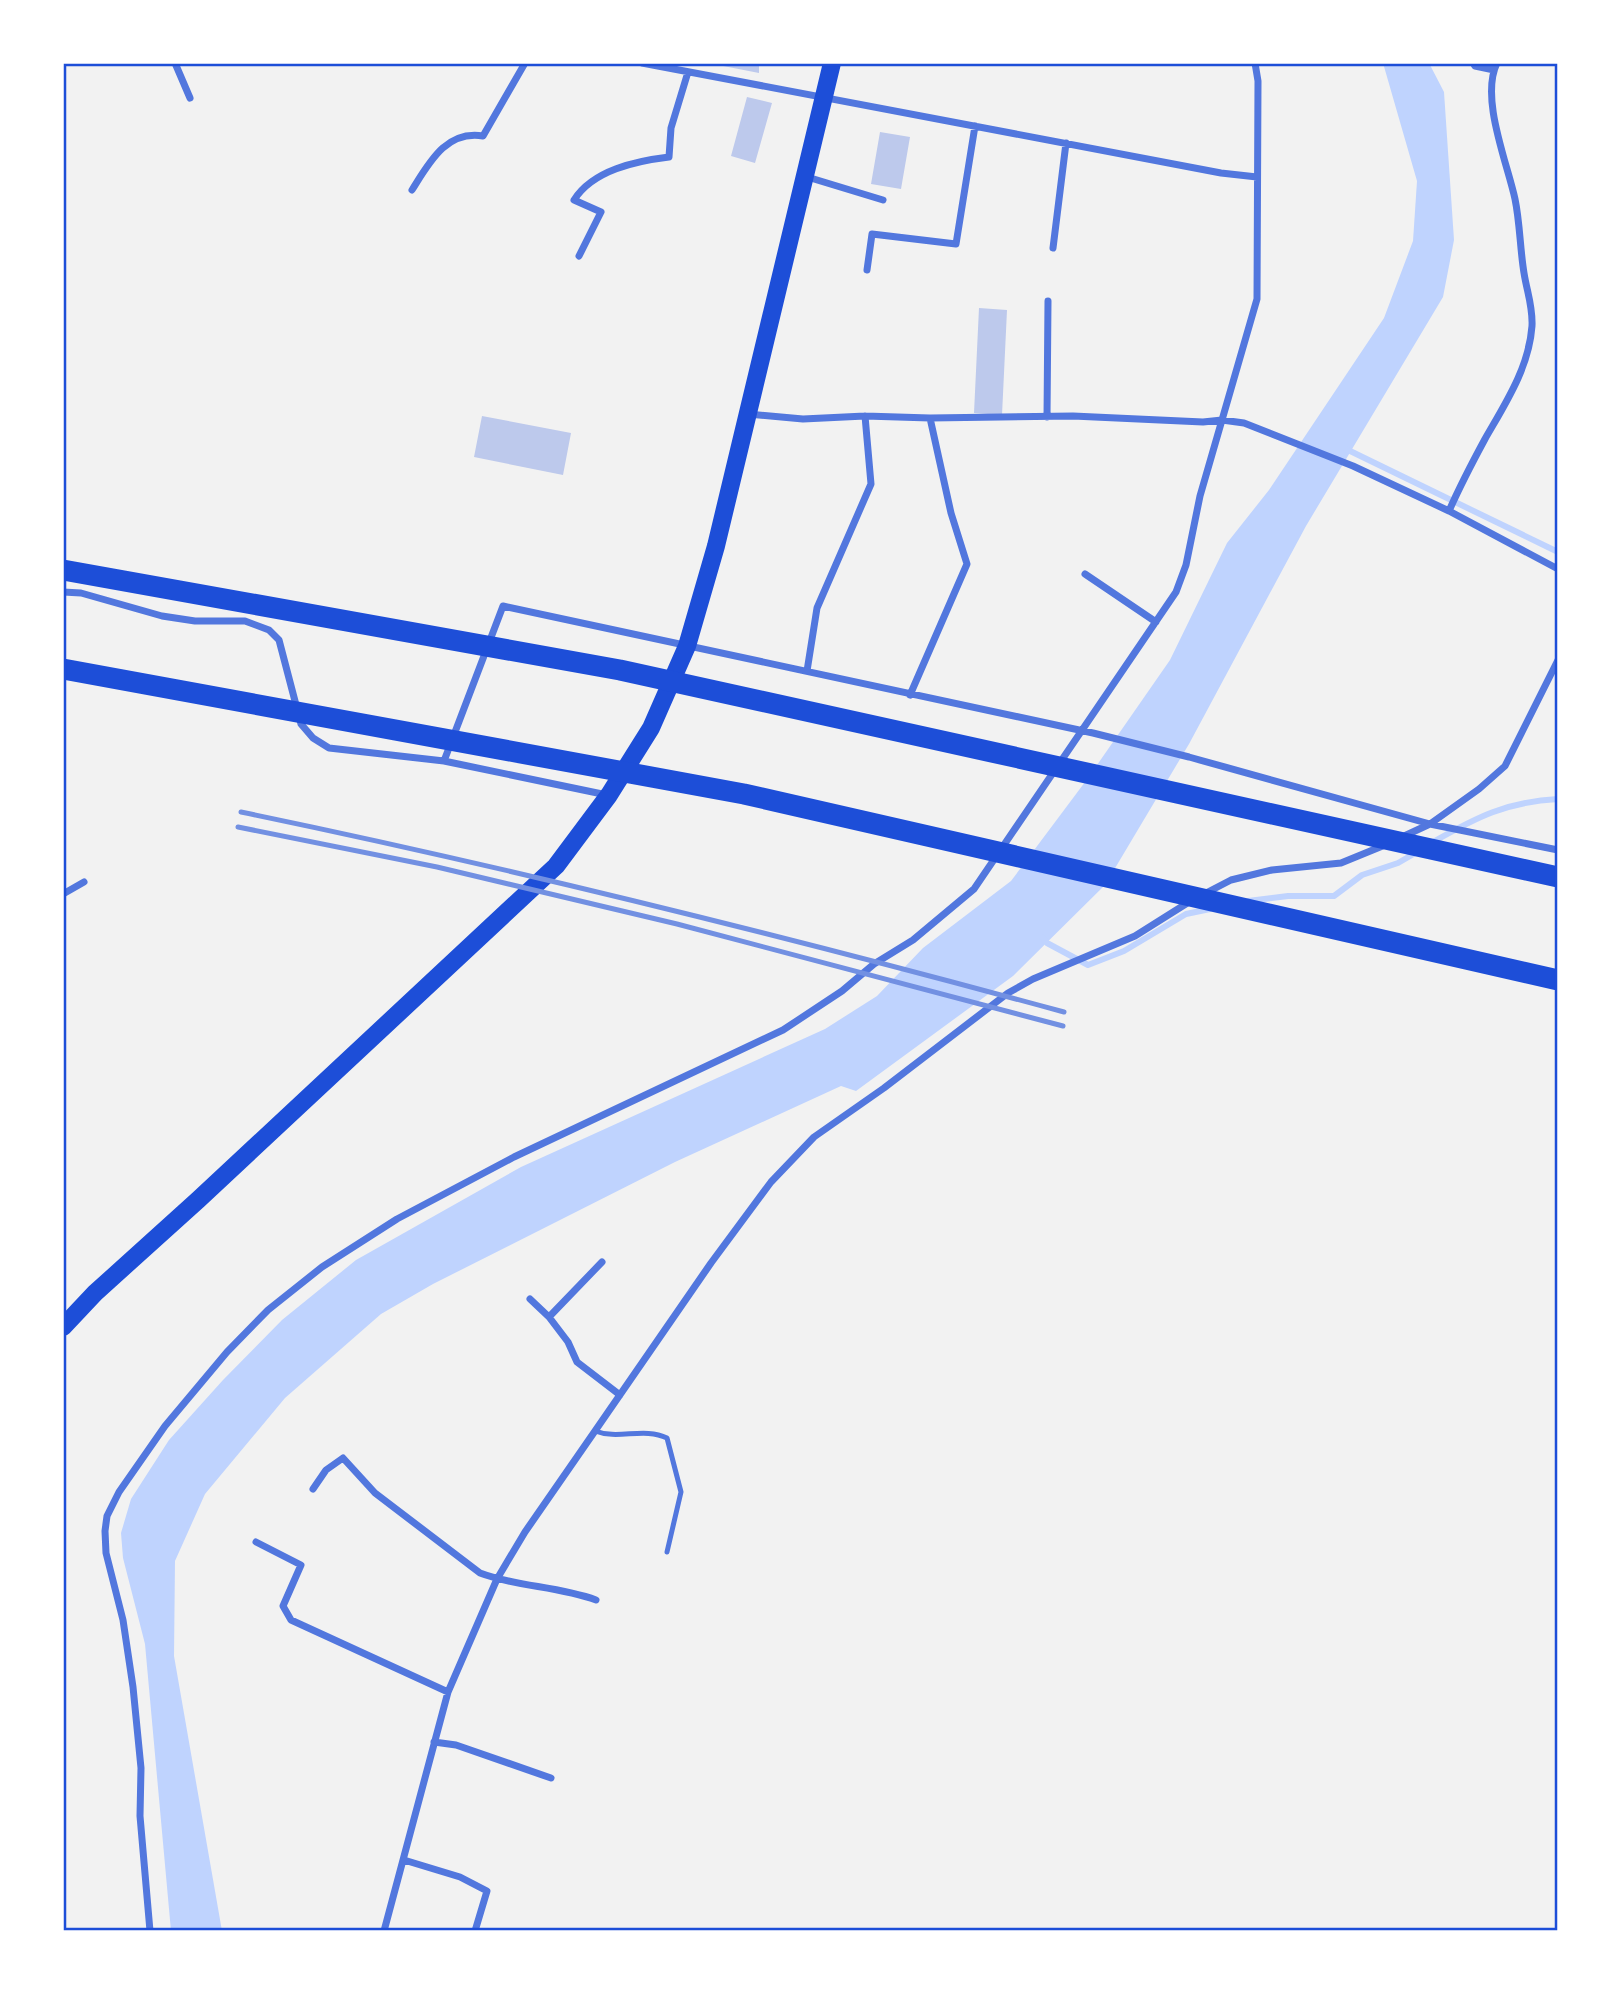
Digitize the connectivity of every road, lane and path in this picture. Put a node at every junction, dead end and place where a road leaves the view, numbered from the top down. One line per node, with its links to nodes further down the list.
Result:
1 (175, 63): 9 (street)
2 (525, 63): 15 (street)
3 (642, 63): 8 (street)
4 (832, 63): 10 (main road)
5 (1255, 63): 14 (street)
6 (1473, 63): 7 (street)
7 (1496, 66): 26 (street)
8 (688, 72): 10 (street); 18 (street)
9 (190, 98)
10 (823, 98): 11 (street); 13 (main road)
11 (975, 126): 12 (street); 19 (street)
12 (1066, 143): 14 (street); 17 (street)
13 (803, 176): 16 (street); 21 (main road)
14 (1257, 177): 25 (street)
15 (412, 190)
16 (883, 200)
17 (1053, 248)
18 (579, 256)
19 (867, 270)
20 (1048, 301): 23 (street)
21 (747, 414): 22 (street); 32 (main road)
22 (865, 416): 24 (street); 35 (street)
23 (1046, 417): 24 (street); 25 (street)
24 (930, 418): 36 (street)
25 (1222, 420): 26 (street); 31 (street)
26 (1449, 511): 27 (street)
27 (1558, 569)
28 (63, 570): 42 (highway)
29 (1085, 574): 31 (street)
30 (63, 592): 38 (street)
31 (1156, 622): 37 (street)
32 (687, 646): 35 (street); 38 (street); 39 (main road)
33 (1558, 660): 40 (street)
34 (63, 669): 45 (highway)
35 (807, 671): 36 (street)
36 (910, 695): 37 (street)
37 (1080, 731): 40 (street); 61 (street)
38 (444, 761): 39 (street)
39 (609, 796): 49 (main road)
40 (1430, 824): 41 (street); 50 (street)
41 (1558, 850)
42 (1558, 877)
43 (84, 882): 44 (street)
44 (63, 894)
45 (1558, 980)
46 (602, 1262): 48 (street)
47 (530, 1299): 48 (street)
48 (549, 1317): 50 (street)
49 (63, 1327)
50 (620, 1395): 51 (street)
51 (595, 1431): 54 (lane); 55 (street)
52 (313, 1489): 55 (street)
53 (256, 1542): 57 (street)
54 (667, 1552)
55 (497, 1579): 56 (street); 57 (street)
56 (596, 1600)
57 (448, 1692): 58 (street)
58 (434, 1742): 59 (street); 60 (street)
59 (551, 1778)
60 (404, 1860): 62 (street); 63 (street)
61 (150, 1931)
62 (384, 1931)
63 (475, 1931)

